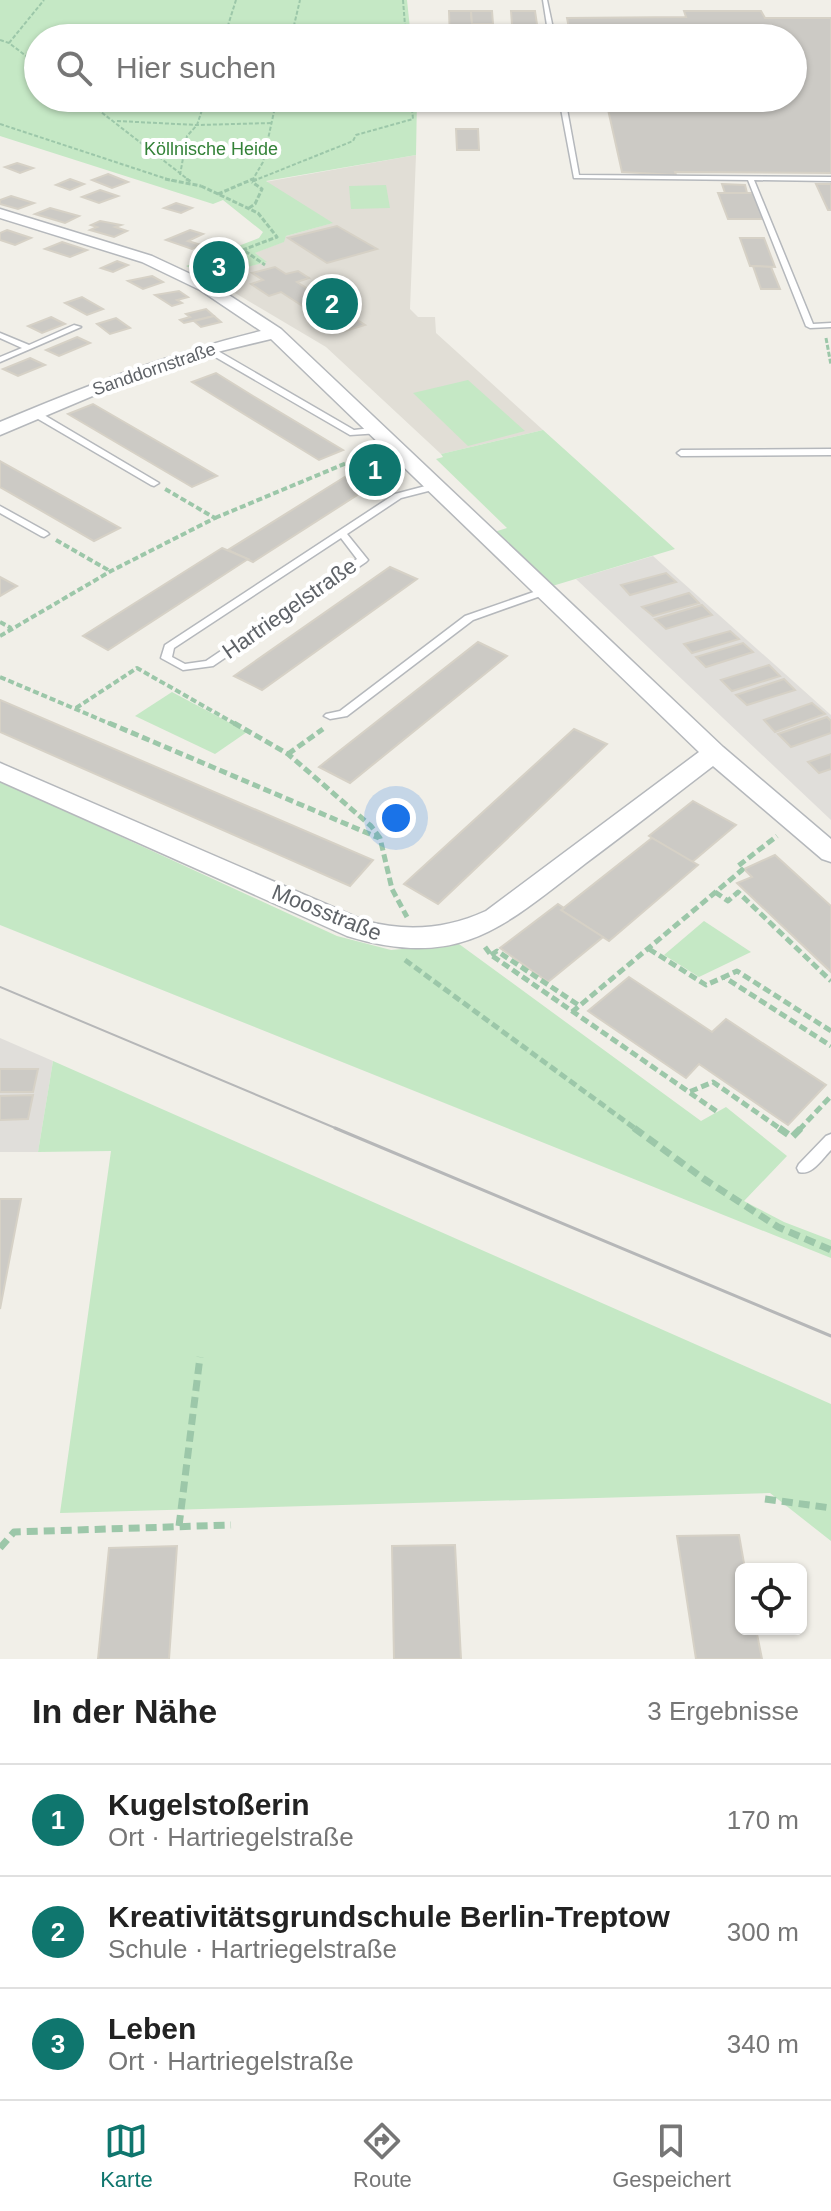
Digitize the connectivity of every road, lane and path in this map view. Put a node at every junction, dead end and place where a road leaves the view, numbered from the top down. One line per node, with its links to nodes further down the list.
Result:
1 (44, 0): 6 (path)
2 (236, 0): 7 (path)
3 (300, 0): 8 (path)
4 (403, 0): 9 (path)
5 (545, 0): 10 (lane)
6 (24, 24)
7 (228, 24)
8 (294, 24)
9 (405, 24)
10 (549, 24)
11 (24, 25): 13 (path)
12 (0, 40): 13 (path)
13 (9, 43): 14 (path)
14 (24, 54)
15 (102, 112): 20 (path)
16 (201, 112): 23 (path)
17 (274, 112): 21 (path)
18 (412, 112): 27 (path)
19 (564, 112): 25 (lane)
20 (114, 121): 23 (path); 24 (path)
21 (272, 123): 23 (path); 27 (path)
22 (0, 124): 28 (path)
23 (197, 125): 24 (path)
24 (180, 176): 28 (path)
25 (750, 178): 26 (lane); 36 (lane)
26 (831, 179)
27 (251, 182): 29 (path); 30 (path)
28 (201, 186): 29 (path)
29 (218, 194): 30 (path)
30 (249, 208): 32 (path)
31 (0, 213): 34 (street)
32 (242, 251): 33 (path); 34 (path); 35 (path)
33 (265, 265)
34 (179, 273): 39 (street)
35 (207, 274)
36 (820, 325): 37 (lane); 44 (path)
37 (831, 325)
38 (77, 327): 41 (lane)
39 (275, 333): 42 (street, Sanddornstraße); 47 (street)
40 (0, 335): 41 (lane)
41 (29, 348): 43 (lane)
42 (208, 349): 45 (street, Sanddornstraße); 47 (lane)
43 (0, 360)
44 (831, 365)
45 (36, 414): 46 (street, Sanddornstraße); 50 (lane)
46 (0, 429)
47 (387, 436): 51 (street); 53 (path)
48 (831, 452): 49 (lane)
49 (681, 453)
50 (154, 483): 53 (path)
51 (437, 486): 54 (lane, Hartriegelstraße); 57 (street)
52 (0, 509): 55 (lane)
53 (215, 518): 56 (path)
54 (341, 532): 54 (lane, Hartriegelstraße)
55 (44, 534): 56 (path)
56 (111, 571): 59 (path)
57 (545, 591): 63 (lane); 65 (street)
58 (0, 622): 59 (path)
59 (11, 628): 60 (path)
60 (0, 636)
61 (0, 677): 62 (path)
62 (76, 708): 66 (path); 69 (path)
63 (343, 714): 64 (lane); 66 (path)
64 (330, 716)
65 (714, 753): 70 (street); 72 (street, Moosstraße)
66 (288, 754): 69 (path)
67 (0, 771): 73 (street, Moosstraße)
68 (775, 837): 71 (path)
69 (380, 838): 73 (path)
70 (831, 853)
71 (715, 892): 74 (path); 77 (path)
72 (471, 931): 73 (street, Moosstraße); 75 (path)
73 (411, 949): 87 (path)
74 (649, 949): 76 (path); 78 (path)
75 (491, 955): 78 (path); 79 (path)
76 (724, 977): 80 (path); 81 (path)
77 (831, 981)
78 (580, 1006): 79 (path)
79 (572, 1012): 82 (path)
80 (831, 1031)
81 (831, 1046)
82 (689, 1092): 83 (path); 84 (path)
83 (831, 1096)
84 (719, 1113)
85 (831, 1140): 86 (lane)
86 (804, 1168)
87 (831, 1250)
88 (200, 1357): 92 (path)
89 (765, 1499): 90 (path)
90 (831, 1508)
91 (231, 1525): 92 (path)
92 (179, 1526): 93 (path)
93 (0, 1548)

